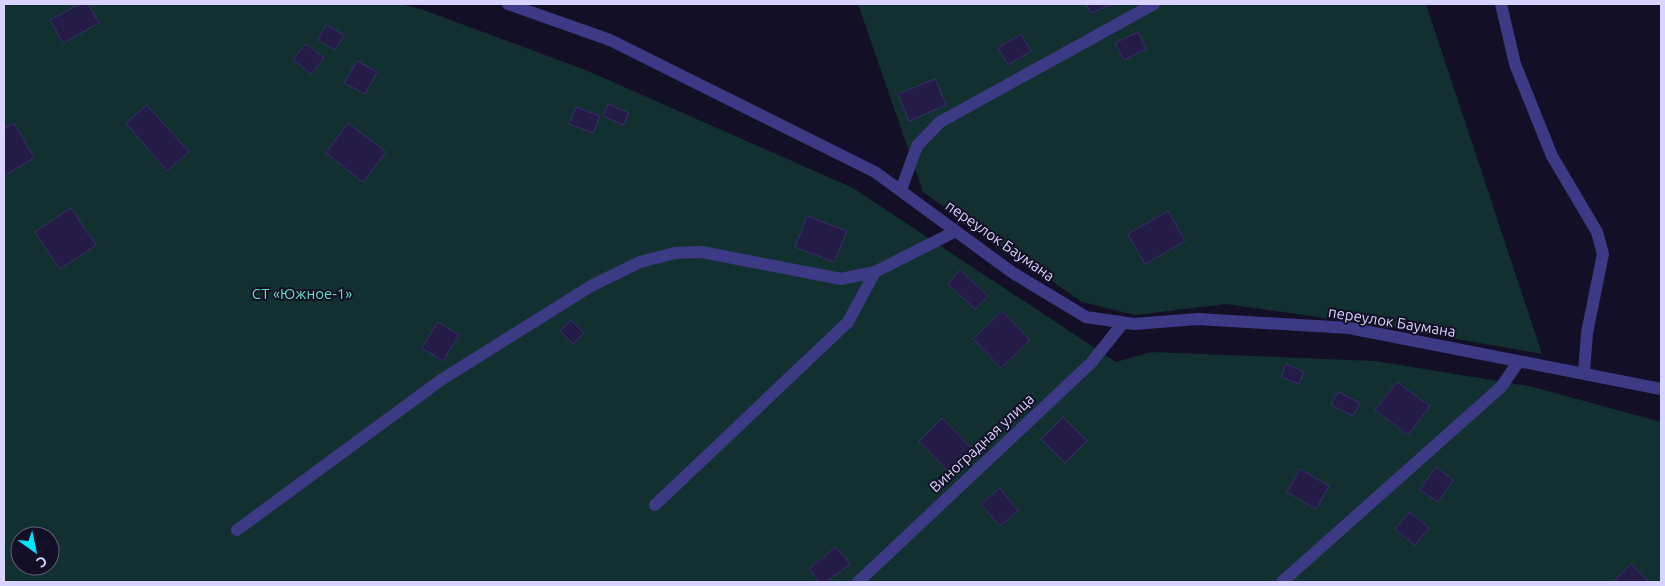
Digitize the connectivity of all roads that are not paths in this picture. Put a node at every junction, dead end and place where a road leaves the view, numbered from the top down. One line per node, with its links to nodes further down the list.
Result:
1 (508, 4): 4 (street, переулок Баумана)
2 (1154, 4): 4 (street)
3 (1502, 4): 9 (street)
4 (901, 190): 5 (street, переулок Баумана)
5 (956, 231): 6 (street); 7 (street, переулок Баумана)
6 (876, 272): 11 (street); 12 (street)
7 (1123, 323): 8 (street, переулок Баумана); 13 (street, Виноградная улица)
8 (1519, 361): 9 (street, переулок Баумана); 14 (street)
9 (1584, 373): 10 (street, переулок Баумана)
10 (1661, 389)
11 (655, 505)
12 (237, 530)
13 (858, 582)
14 (1282, 582)

